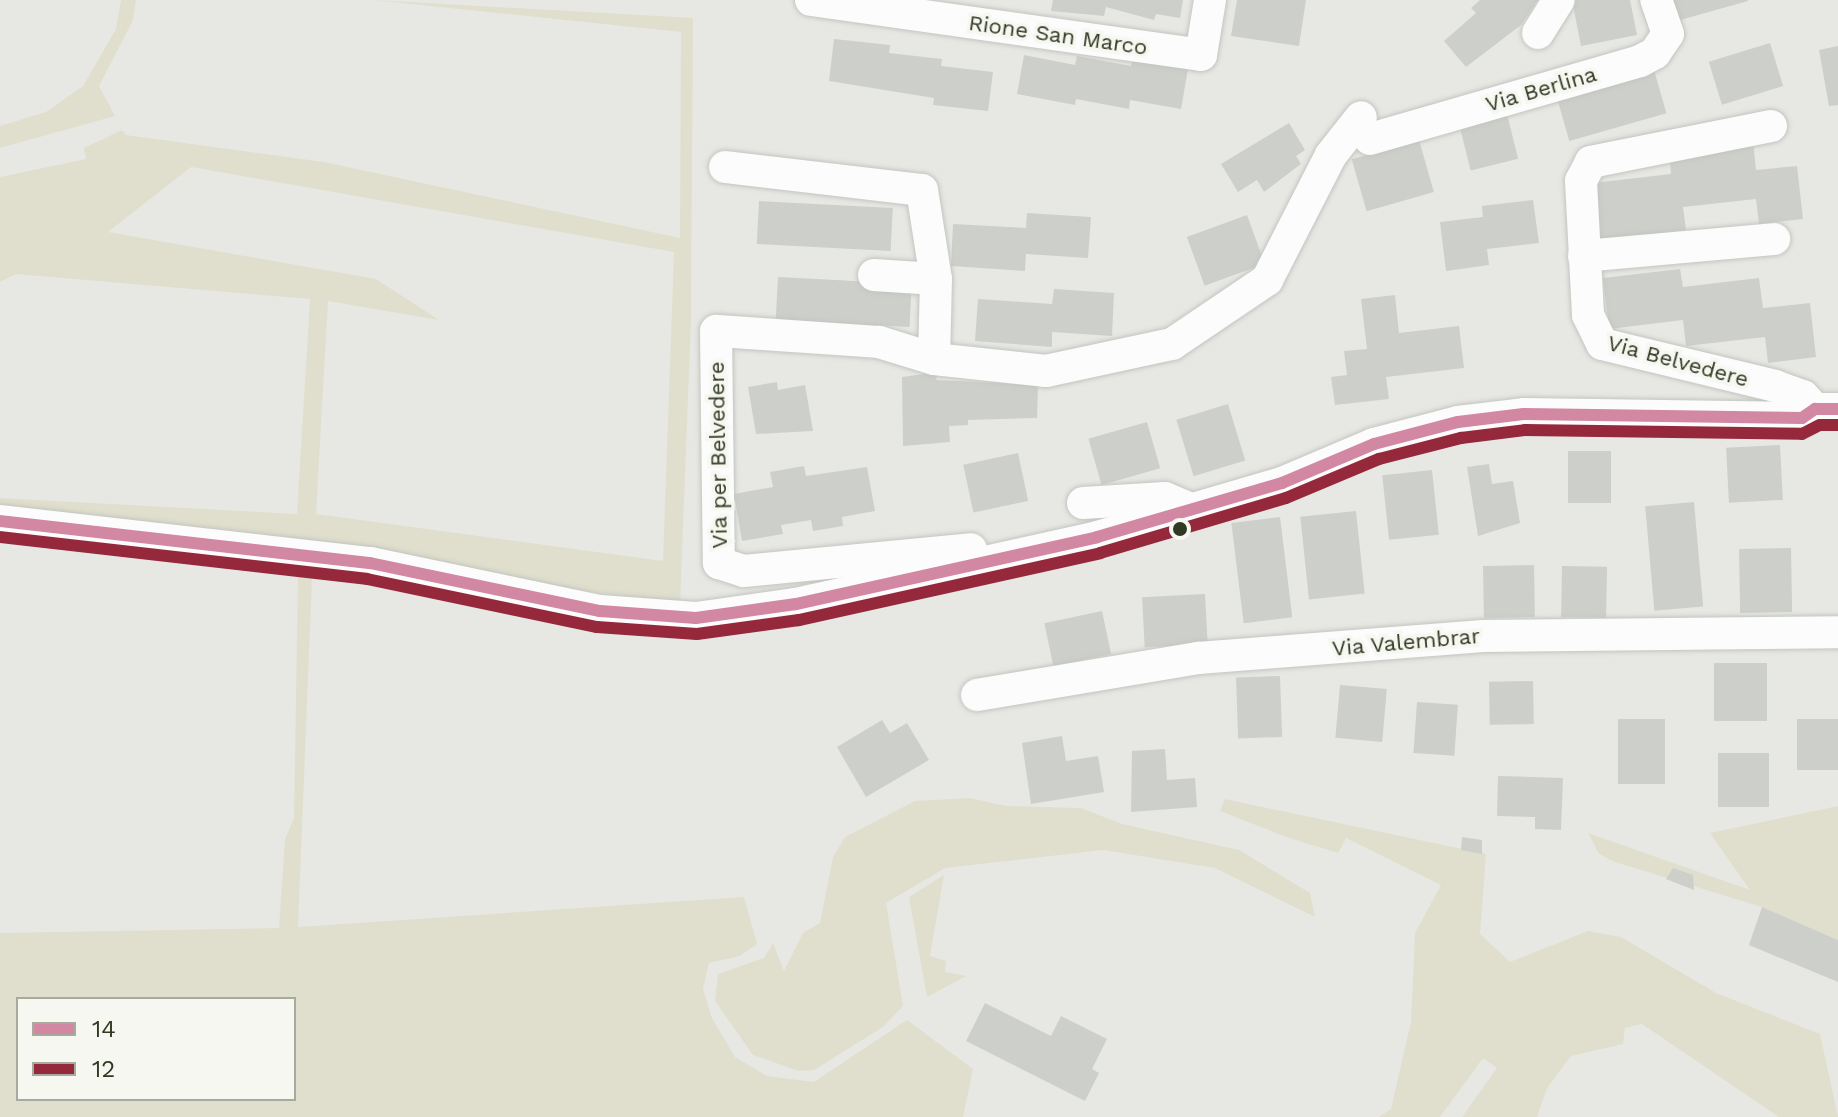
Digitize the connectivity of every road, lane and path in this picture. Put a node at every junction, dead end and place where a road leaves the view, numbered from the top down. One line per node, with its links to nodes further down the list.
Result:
1 (811, 0): 2 (street, Rione San Marco)
2 (1210, 0)
3 (1559, 0): 5 (street)
4 (1656, 0): 7 (street, Via Berlina)
5 (1538, 33)
6 (1771, 126): 10 (street, Via Belvedere)
7 (1358, 133): 13 (street, Via per Belvedere)
8 (725, 167): 12 (street)
9 (1774, 239): 10 (street)
10 (1584, 256): 14 (street, Via Belvedere)
11 (874, 275): 12 (street)
12 (936, 279): 13 (street)
13 (934, 359): 18 (street, Via per Belvedere)
14 (1826, 409): 16 (street, Via per Belvedere)
15 (1083, 503): 16 (street)
16 (1195, 511): 18 (street, Via per Belvedere)
17 (0, 521): 18 (street, Via per Belvedere)
18 (1097, 537)
19 (1838, 632): 20 (street, Via Valembrar)
20 (977, 695)

